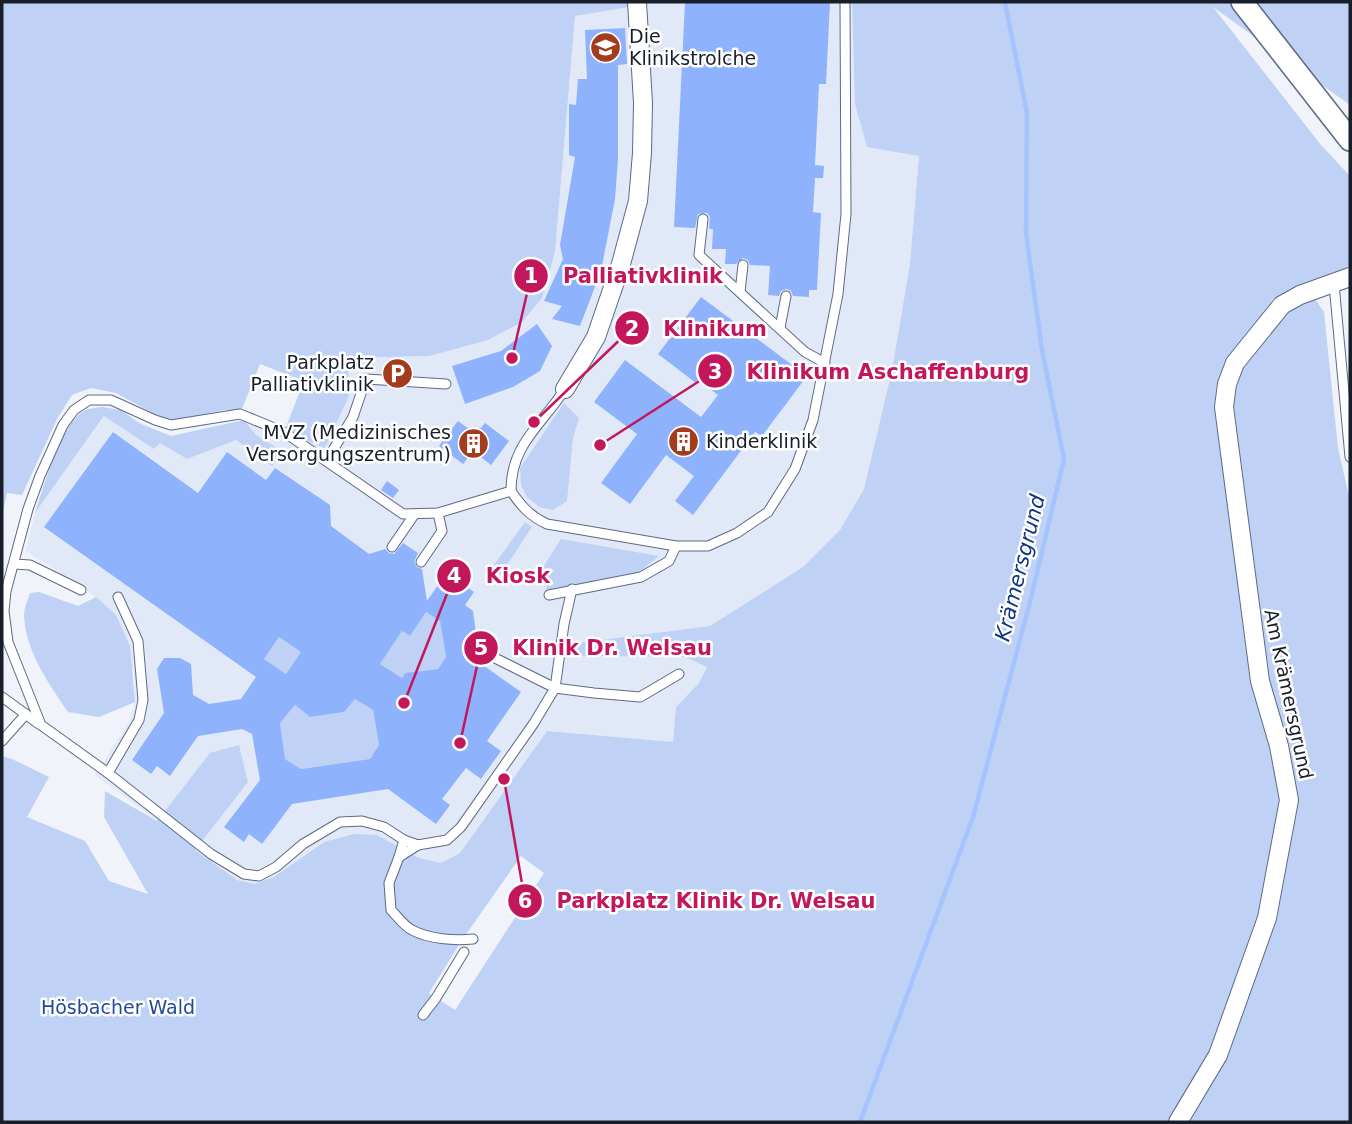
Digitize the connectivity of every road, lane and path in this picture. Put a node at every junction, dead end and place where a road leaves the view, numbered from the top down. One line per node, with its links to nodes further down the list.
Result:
1 (637, 2): 13 (street)
2 (845, 2): 11 (lane)
3 (1242, 2): 4 (street)
4 (1350, 140)
5 (702, 219): 8 (lane)
6 (743, 265): 8 (lane)
7 (1342, 280): 14 (lane); 42 (street, Am Krämersgrund)
8 (740, 292): 10 (lane)
9 (786, 296): 10 (lane)
10 (780, 328): 11 (lane)
11 (825, 363): 19 (lane)
12 (446, 384): 15 (lane)
13 (565, 389): 16 (lane)
14 (1350, 457)
15 (327, 460): 18 (lane); 22 (lane)
16 (511, 491): 17 (lane); 19 (lane)
17 (438, 513): 18 (lane); 21 (lane)
18 (414, 515): 20 (lane)
19 (676, 546): 23 (lane)
20 (392, 547)
21 (421, 562)
22 (14, 564): 24 (lane); 25 (lane)
23 (572, 589): 26 (lane); 30 (lane)
24 (81, 590)
25 (4, 591): 33 (lane)
26 (549, 595)
27 (118, 597): 35 (lane)
28 (487, 654): 30 (lane)
29 (680, 674): 30 (lane)
30 (555, 688): 37 (lane)
31 (2, 697): 32 (lane)
32 (26, 714): 33 (lane); 34 (lane)
33 (41, 724): 35 (lane)
34 (2, 741)
35 (108, 773): 36 (lane)
36 (404, 840): 37 (lane); 38 (lane)
37 (418, 845): 38 (lane)
38 (399, 857): 39 (lane)
39 (473, 939)
40 (464, 952): 41 (lane)
41 (423, 1015)
42 (1178, 1122)

